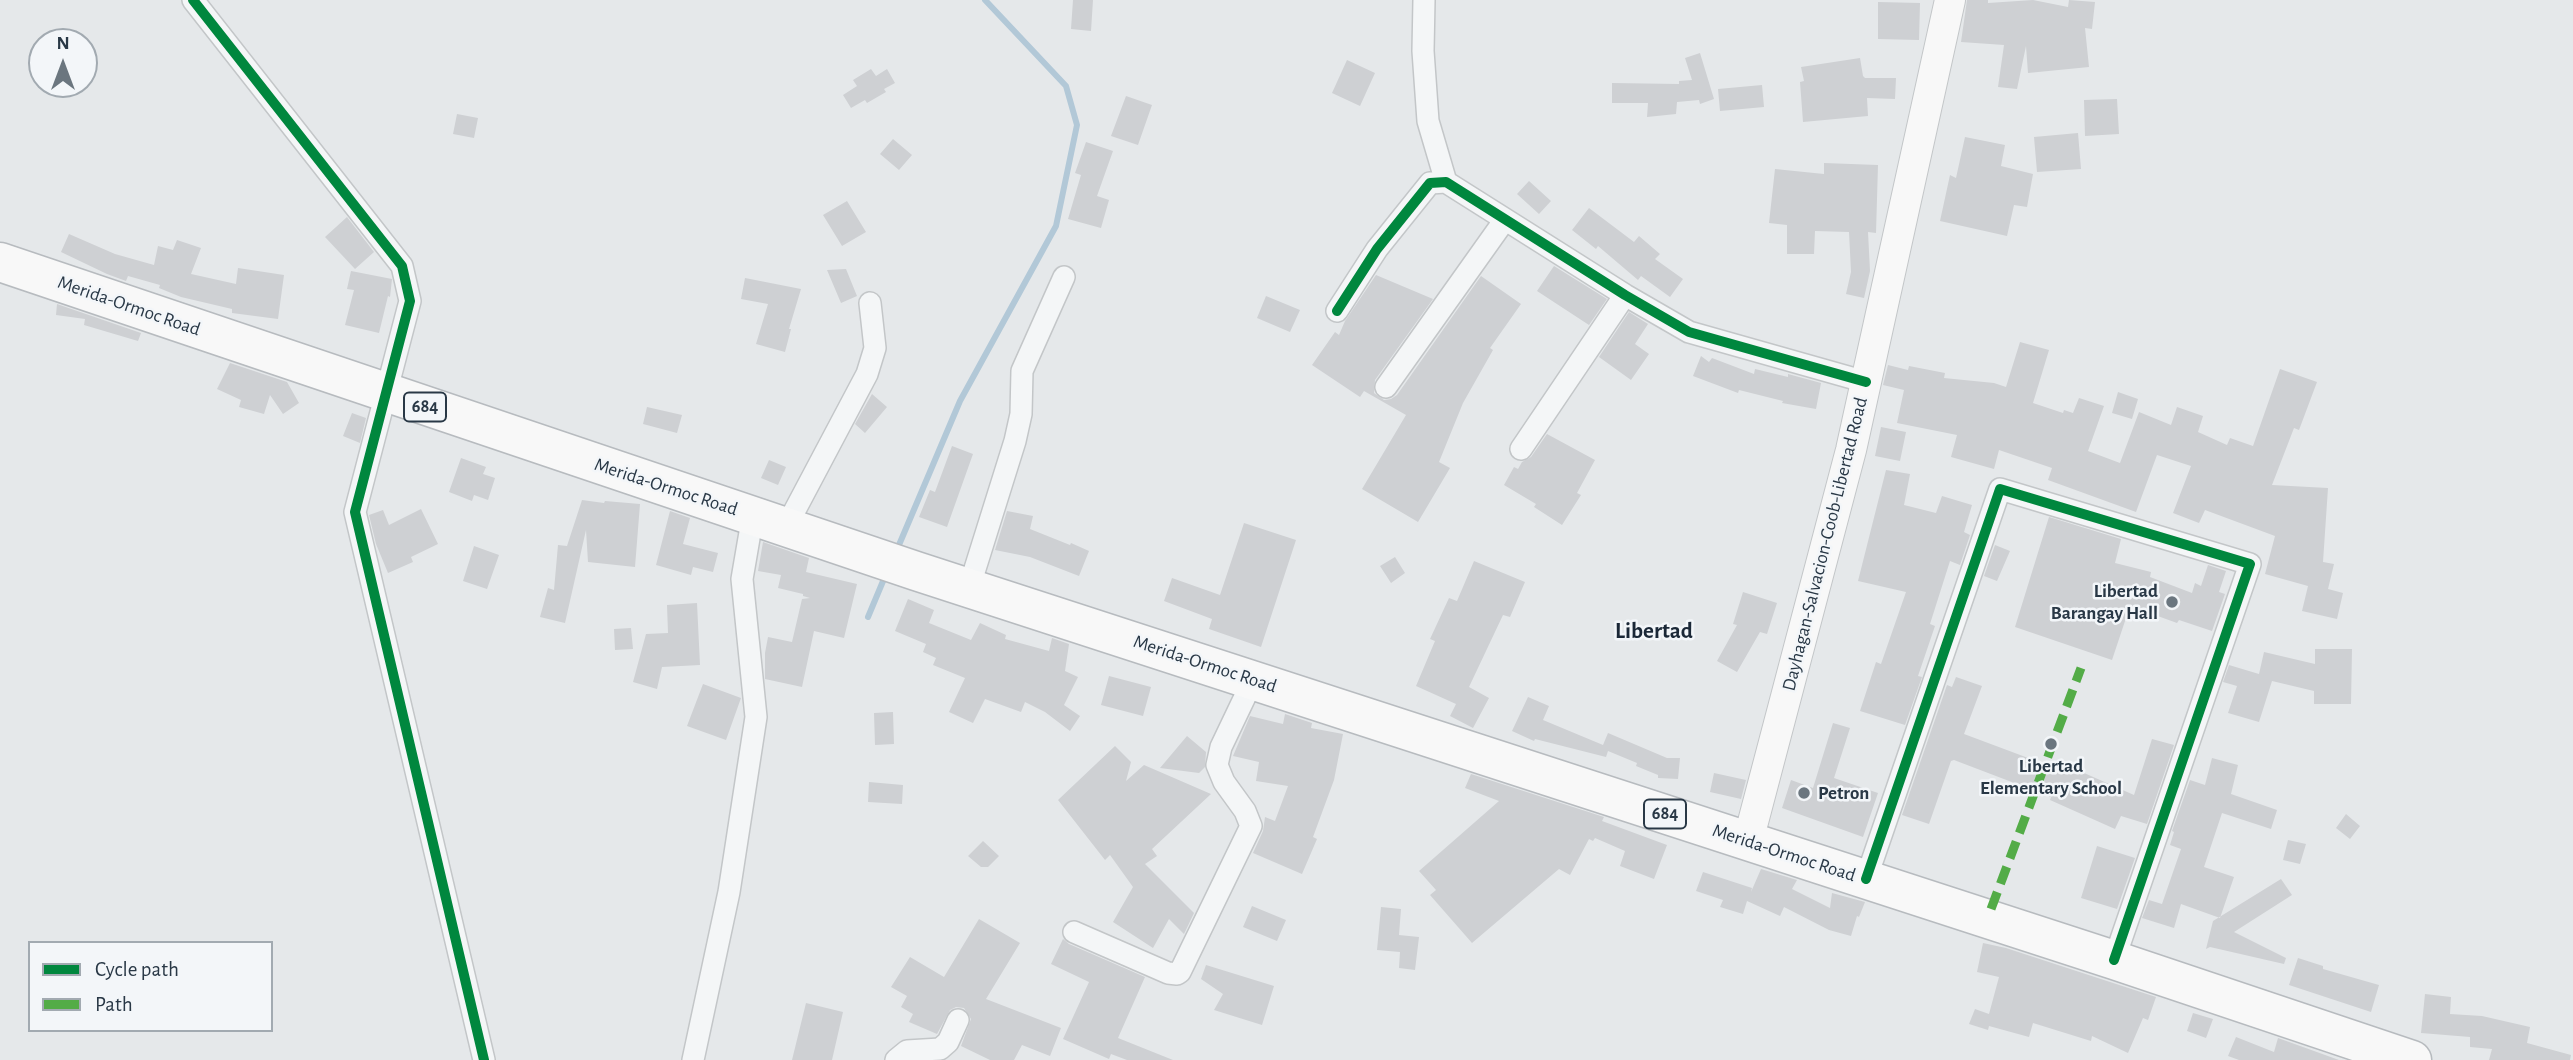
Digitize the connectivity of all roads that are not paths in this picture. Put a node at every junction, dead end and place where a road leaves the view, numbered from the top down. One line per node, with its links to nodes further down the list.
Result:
1 (193, 0): 13 (street)
2 (1424, 0): 4 (street)
3 (1950, 0): 11 (main road, Dayhagan-Salvacion-Coob-Libertad Road)
4 (1446, 183): 5 (street); 10 (street)
5 (1504, 221): 8 (street); 12 (street)
6 (0, 262): 13 (highway, Merida-Ormoc Road / 684)
7 (1065, 277): 16 (street)
8 (1625, 295): 11 (street); 14 (street)
9 (870, 303): 15 (street)
10 (1338, 311)
11 (1866, 382): 18 (main road, Dayhagan-Salvacion-Coob-Libertad Road)
12 (1386, 387)
13 (385, 393): 15 (highway, Merida-Ormoc Road / 684); 23 (street)
14 (1521, 449)
15 (769, 521): 16 (highway, Merida-Ormoc Road / 684); 24 (street)
16 (969, 588): 17 (highway, Merida-Ormoc Road / 684)
17 (1253, 680): 18 (highway, Merida-Ormoc Road / 684); 20 (street)
18 (1748, 841): 19 (highway, Merida-Ormoc Road / 684)
19 (1866, 879): 21 (highway, Merida-Ormoc Road / 684); 21 (street)
20 (1074, 932)
21 (2114, 960): 26 (highway, Merida-Ormoc Road / 684)
22 (958, 1020): 25 (street)
23 (484, 1060)
24 (693, 1060)
25 (896, 1060)
26 (2412, 1060)

